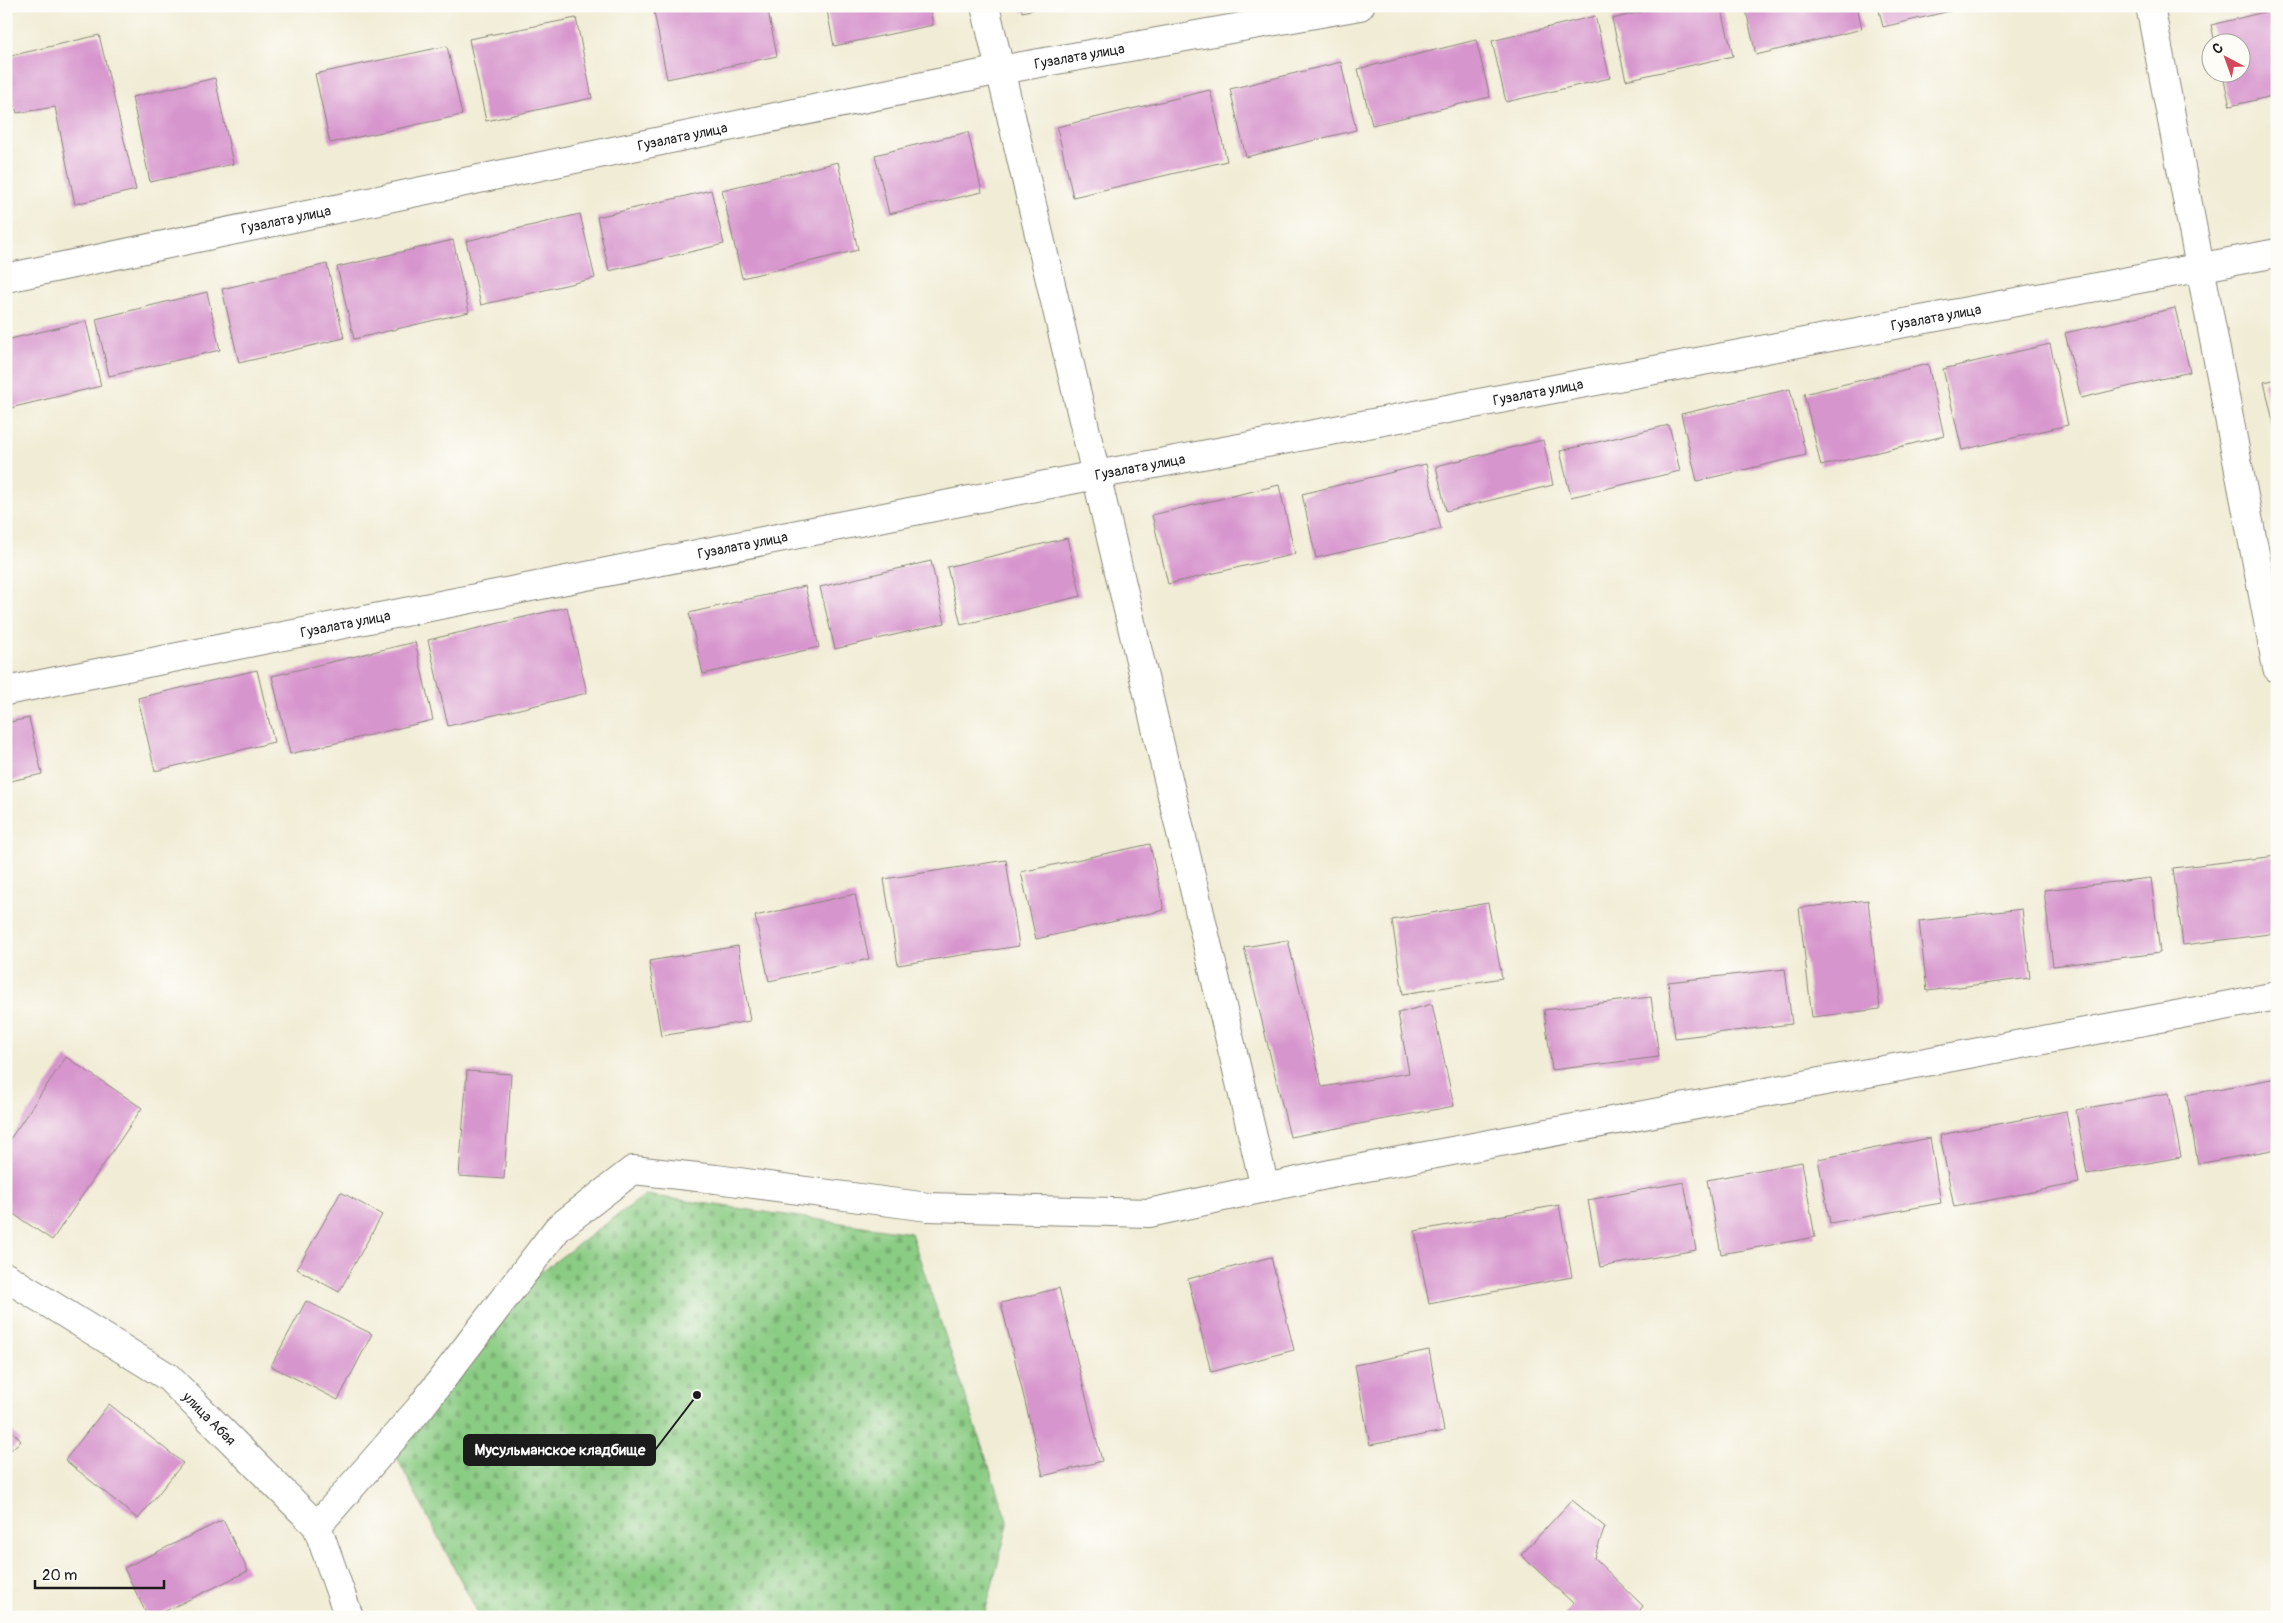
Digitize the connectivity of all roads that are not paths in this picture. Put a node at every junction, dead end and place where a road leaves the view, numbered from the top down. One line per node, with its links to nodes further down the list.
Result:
1 (985, 6): 4 (street)
2 (1360, 6): 4 (street, Гузалата улица)
3 (2150, 6): 6 (street)
4 (1000, 70): 7 (street, Гузалата улица); 8 (street)
5 (2277, 253): 6 (street, Гузалата улица)
6 (2200, 268): 8 (street, Гузалата улица); 9 (street)
7 (6, 278)
8 (1096, 475): 10 (street, Гузалата улица); 12 (street)
9 (2277, 668)
10 (6, 691)
11 (2277, 996): 12 (street)
12 (1265, 1188): 14 (street)
13 (6, 1276): 14 (street, улица Абая)
14 (317, 1526): 15 (street, улица Абая)
15 (349, 1617)

